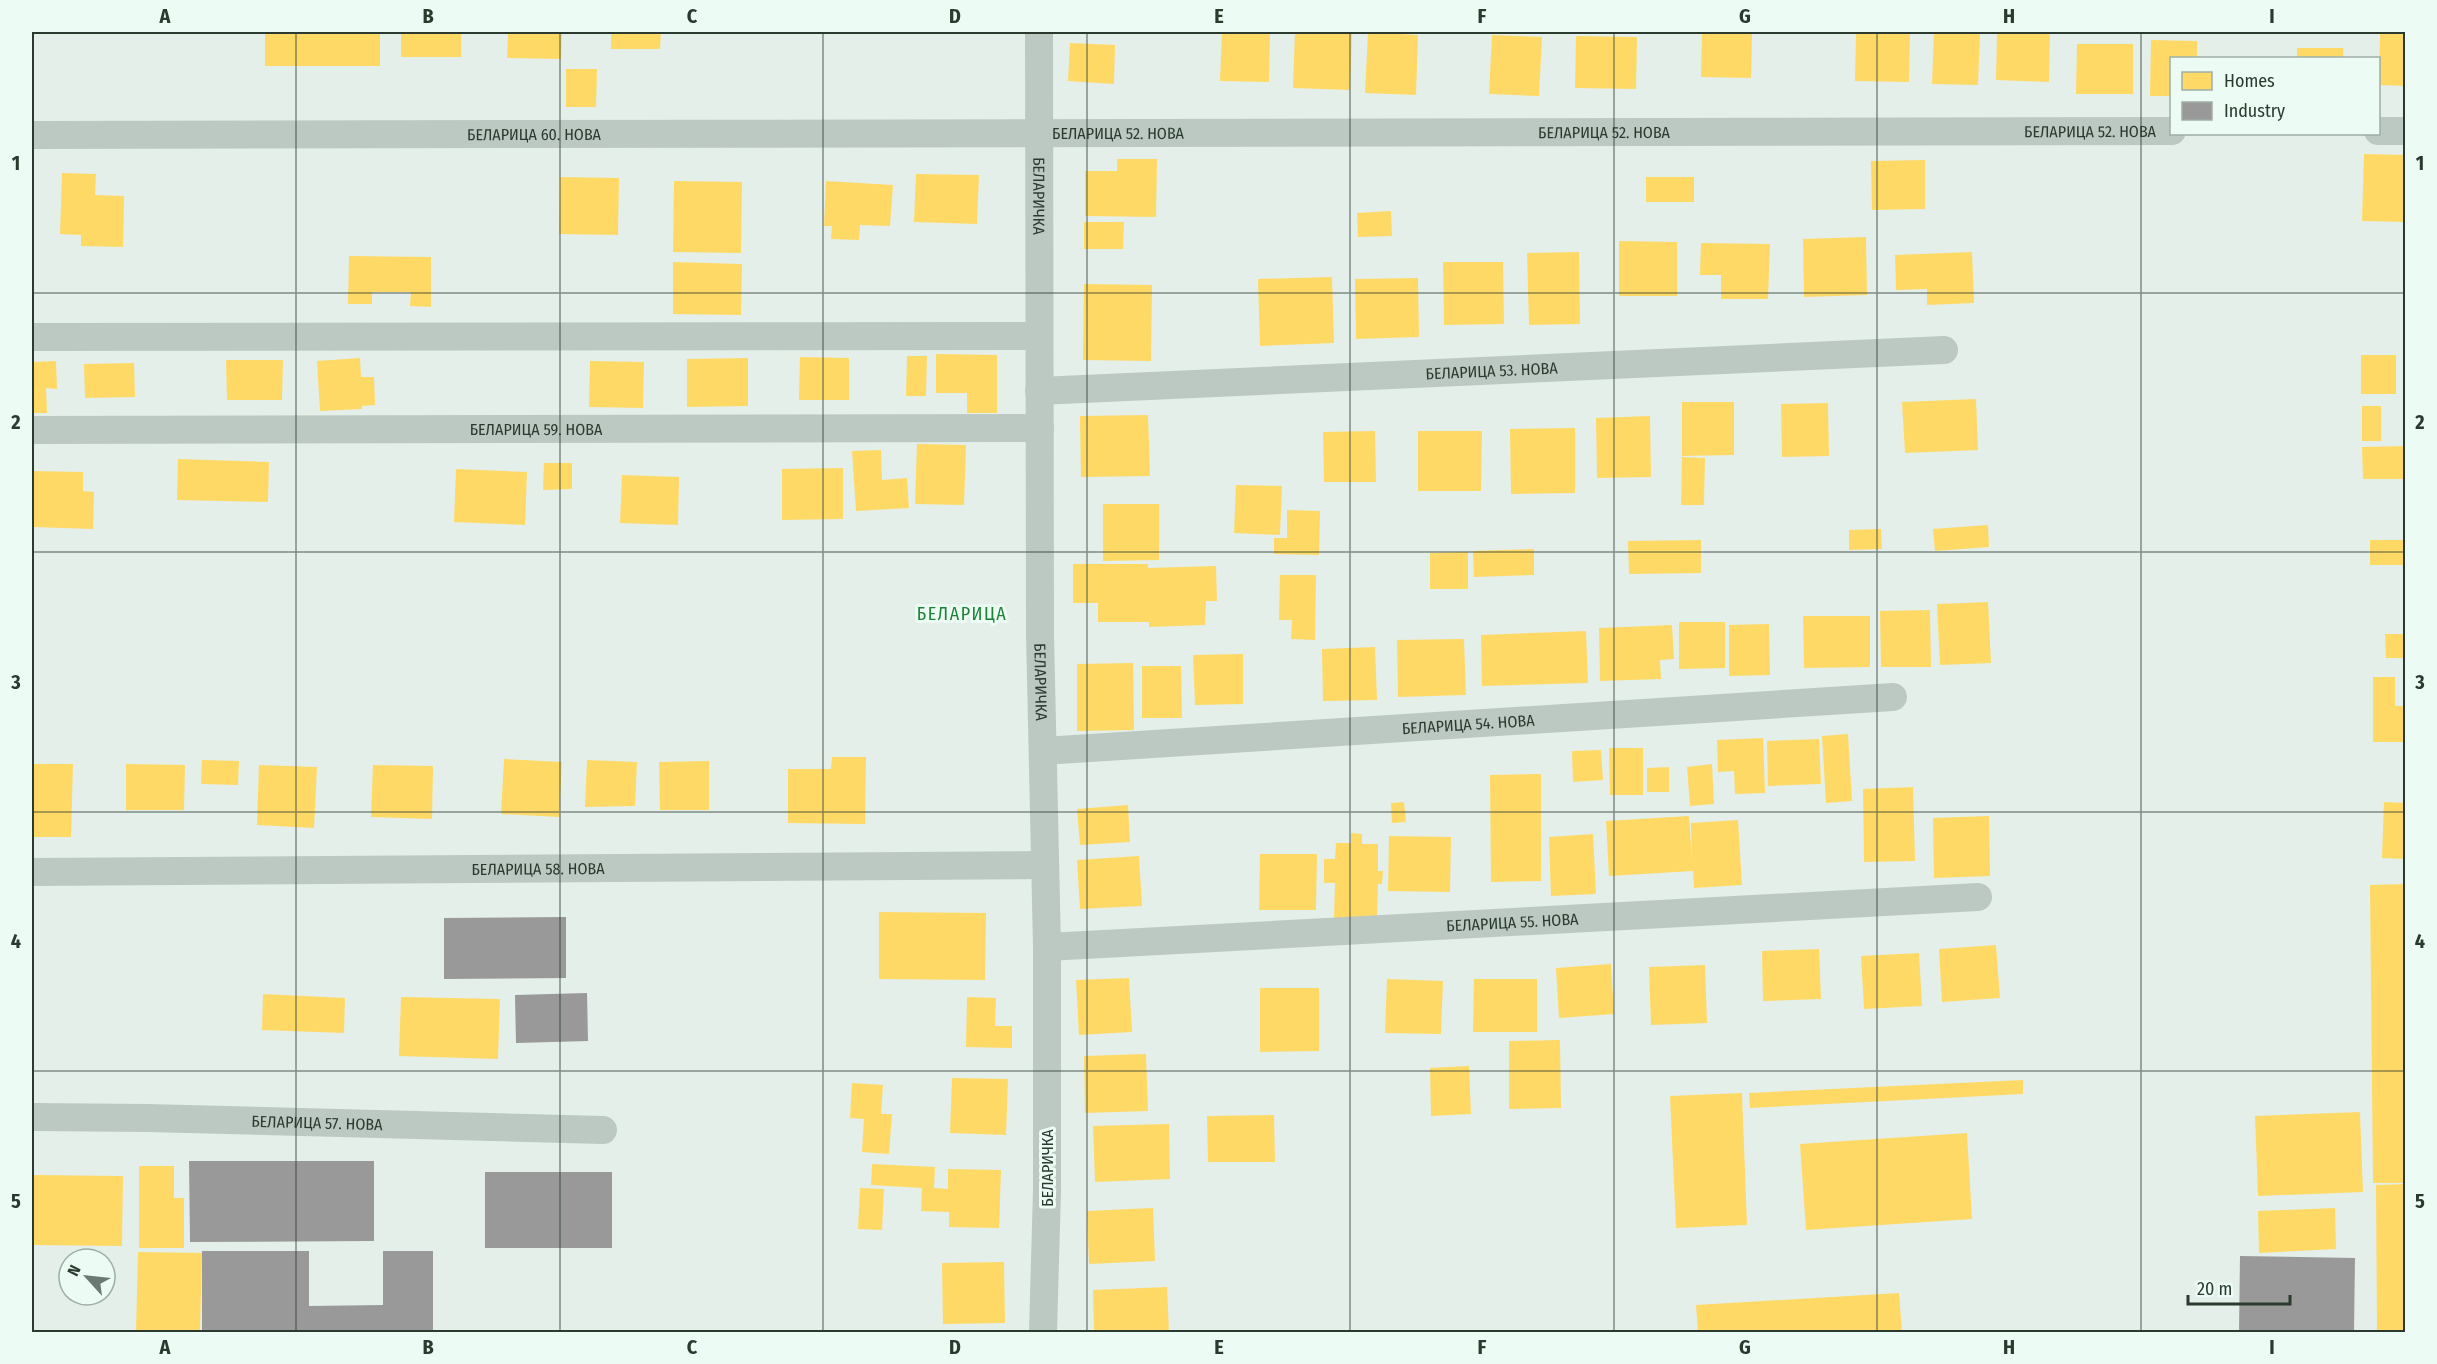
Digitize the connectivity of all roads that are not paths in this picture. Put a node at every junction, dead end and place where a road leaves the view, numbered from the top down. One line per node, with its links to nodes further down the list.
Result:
1 (1039, 32): 5 (street, БЕЛАРИЧКА)
2 (2170, 131): 5 (street, БЕЛАРИЦА 52. НОВА)
3 (2380, 131): 4 (street)
4 (2406, 131)
5 (1038, 132): 6 (street, БЕЛАРИЦА 60. НОВА); 7 (street, БЕЛАРИЧКА)
6 (32, 135)
7 (1038, 336): 8 (street); 10 (street, БЕЛАРИЧКА)
8 (32, 337)
9 (1944, 350): 10 (street, БЕЛАРИЦА 53. НОВА)
10 (1039, 391): 11 (street, БЕЛАРИЧКА)
11 (1040, 428): 12 (street, БЕЛАРИЦА 59. НОВА); 14 (street, БЕЛАРИЧКА)
12 (32, 430)
13 (1893, 697): 14 (street, БЕЛАРИЦА 54. НОВА)
14 (1043, 751): 15 (street, БЕЛАРИЧКА)
15 (1044, 865): 16 (street, БЕЛАРИЦА 58. НОВА); 18 (street, БЕЛАРИЧКА)
16 (32, 872)
17 (1978, 897): 18 (street, БЕЛАРИЦА 55. НОВА)
18 (1047, 947): 21 (street, БЕЛАРИЧКА)
19 (32, 1117): 20 (street, БЕЛАРИЦА 57. НОВА)
20 (603, 1130)
21 (1043, 1332)

